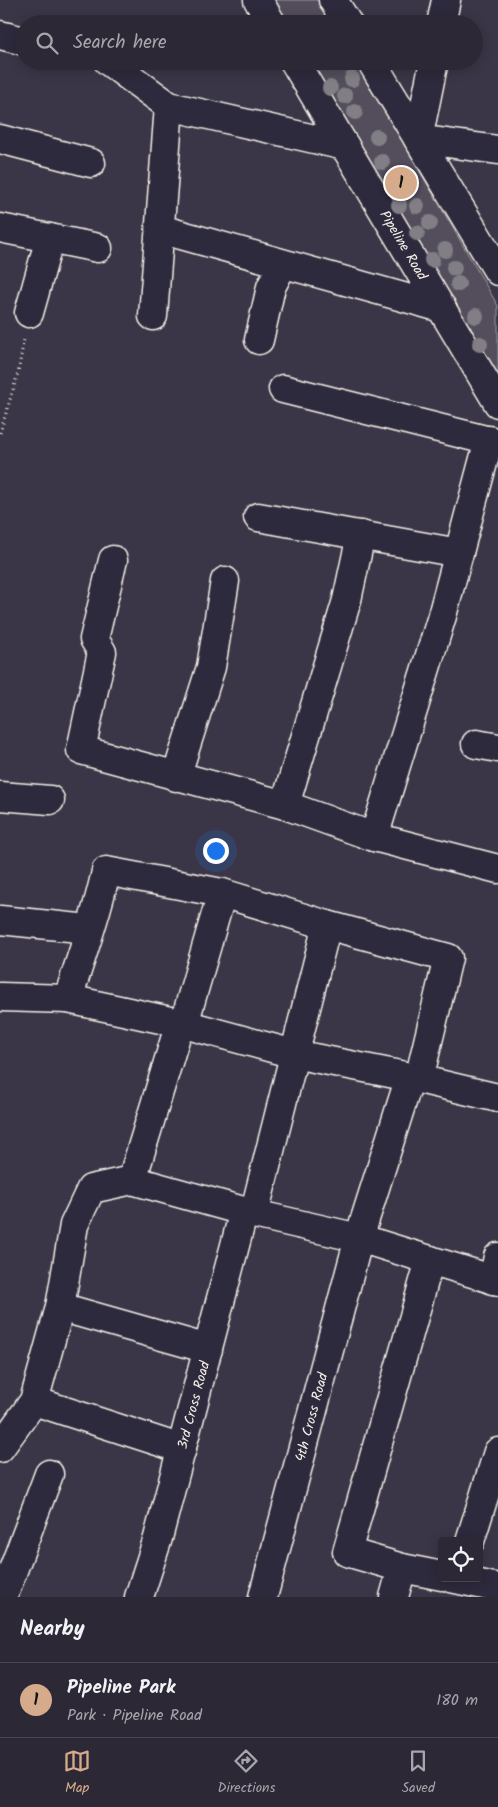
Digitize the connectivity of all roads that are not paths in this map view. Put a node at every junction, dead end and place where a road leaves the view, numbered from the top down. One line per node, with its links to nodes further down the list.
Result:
1 (258, 0): 4 (street)
2 (333, 0): 5 (street)
3 (446, 0): 6 (street)
4 (267, 15)
5 (342, 15)
6 (443, 15)
7 (0, 35): 8 (street)
8 (15, 39)
9 (120, 70): 13 (street)
10 (299, 70): 16 (street, Pipeline Road)
11 (376, 70): 14 (street)
12 (432, 70): 14 (street)
13 (169, 106): 16 (street); 20 (street)
14 (418, 138): 17 (street); 24 (street)
15 (0, 139): 18 (street)
16 (345, 146): 25 (street, Pipeline Road)
17 (498, 150)
18 (91, 163)
19 (0, 228): 21 (street)
20 (160, 229): 23 (street); 27 (street)
21 (50, 238): 22 (street); 26 (street)
22 (98, 248)
23 (283, 264): 25 (street); 28 (street)
24 (498, 271)
25 (442, 308): 30 (street, Pipeline Road)
26 (29, 313)
27 (153, 316)
28 (259, 340)
29 (283, 389): 31 (street)
30 (498, 403)
31 (493, 442): 34 (street)
32 (258, 517): 33 (street)
33 (361, 535): 34 (street); 40 (street)
34 (459, 553): 41 (street)
35 (113, 560): 37 (street)
36 (225, 581): 37 (street)
37 (176, 776): 40 (street)
38 (0, 796): 39 (street)
39 (50, 800)
40 (285, 805): 41 (street)
41 (374, 837): 42 (street)
42 (498, 869)
43 (222, 893): 45 (street); 46 (street); 49 (street)
44 (0, 920): 46 (street)
45 (327, 925): 50 (street, 3rd Cross Road); 51 (street, 4th Cross Road)
46 (89, 929): 48 (street)
47 (0, 997): 48 (street)
48 (68, 999): 49 (street)
49 (182, 1023): 50 (street); 53 (street)
50 (294, 1054): 51 (street); 54 (street, 3rd Cross Road)
51 (415, 1078): 52 (street); 55 (street, 4th Cross Road)
52 (498, 1098)
53 (132, 1180): 54 (street); 58 (street)
54 (249, 1213): 55 (street); 59 (street, 3rd Cross Road)
55 (358, 1238): 56 (street); 72 (street, 4th Cross Road)
56 (430, 1260): 57 (street); 66 (street)
57 (496, 1272)
58 (60, 1307): 59 (street); 60 (street)
59 (208, 1349): 62 (street, 3rd Cross Road)
60 (34, 1402): 61 (street); 62 (street)
61 (0, 1448)
62 (182, 1449): 71 (street, 3rd Cross Road)
63 (498, 1452): 65 (street)
64 (49, 1474): 70 (street)
65 (471, 1537)
66 (402, 1568): 67 (street); 73 (street)
67 (438, 1575)
68 (470, 1582): 69 (street)
69 (498, 1588)
70 (4, 1597)
71 (139, 1597)
72 (263, 1597)
73 (394, 1597)

